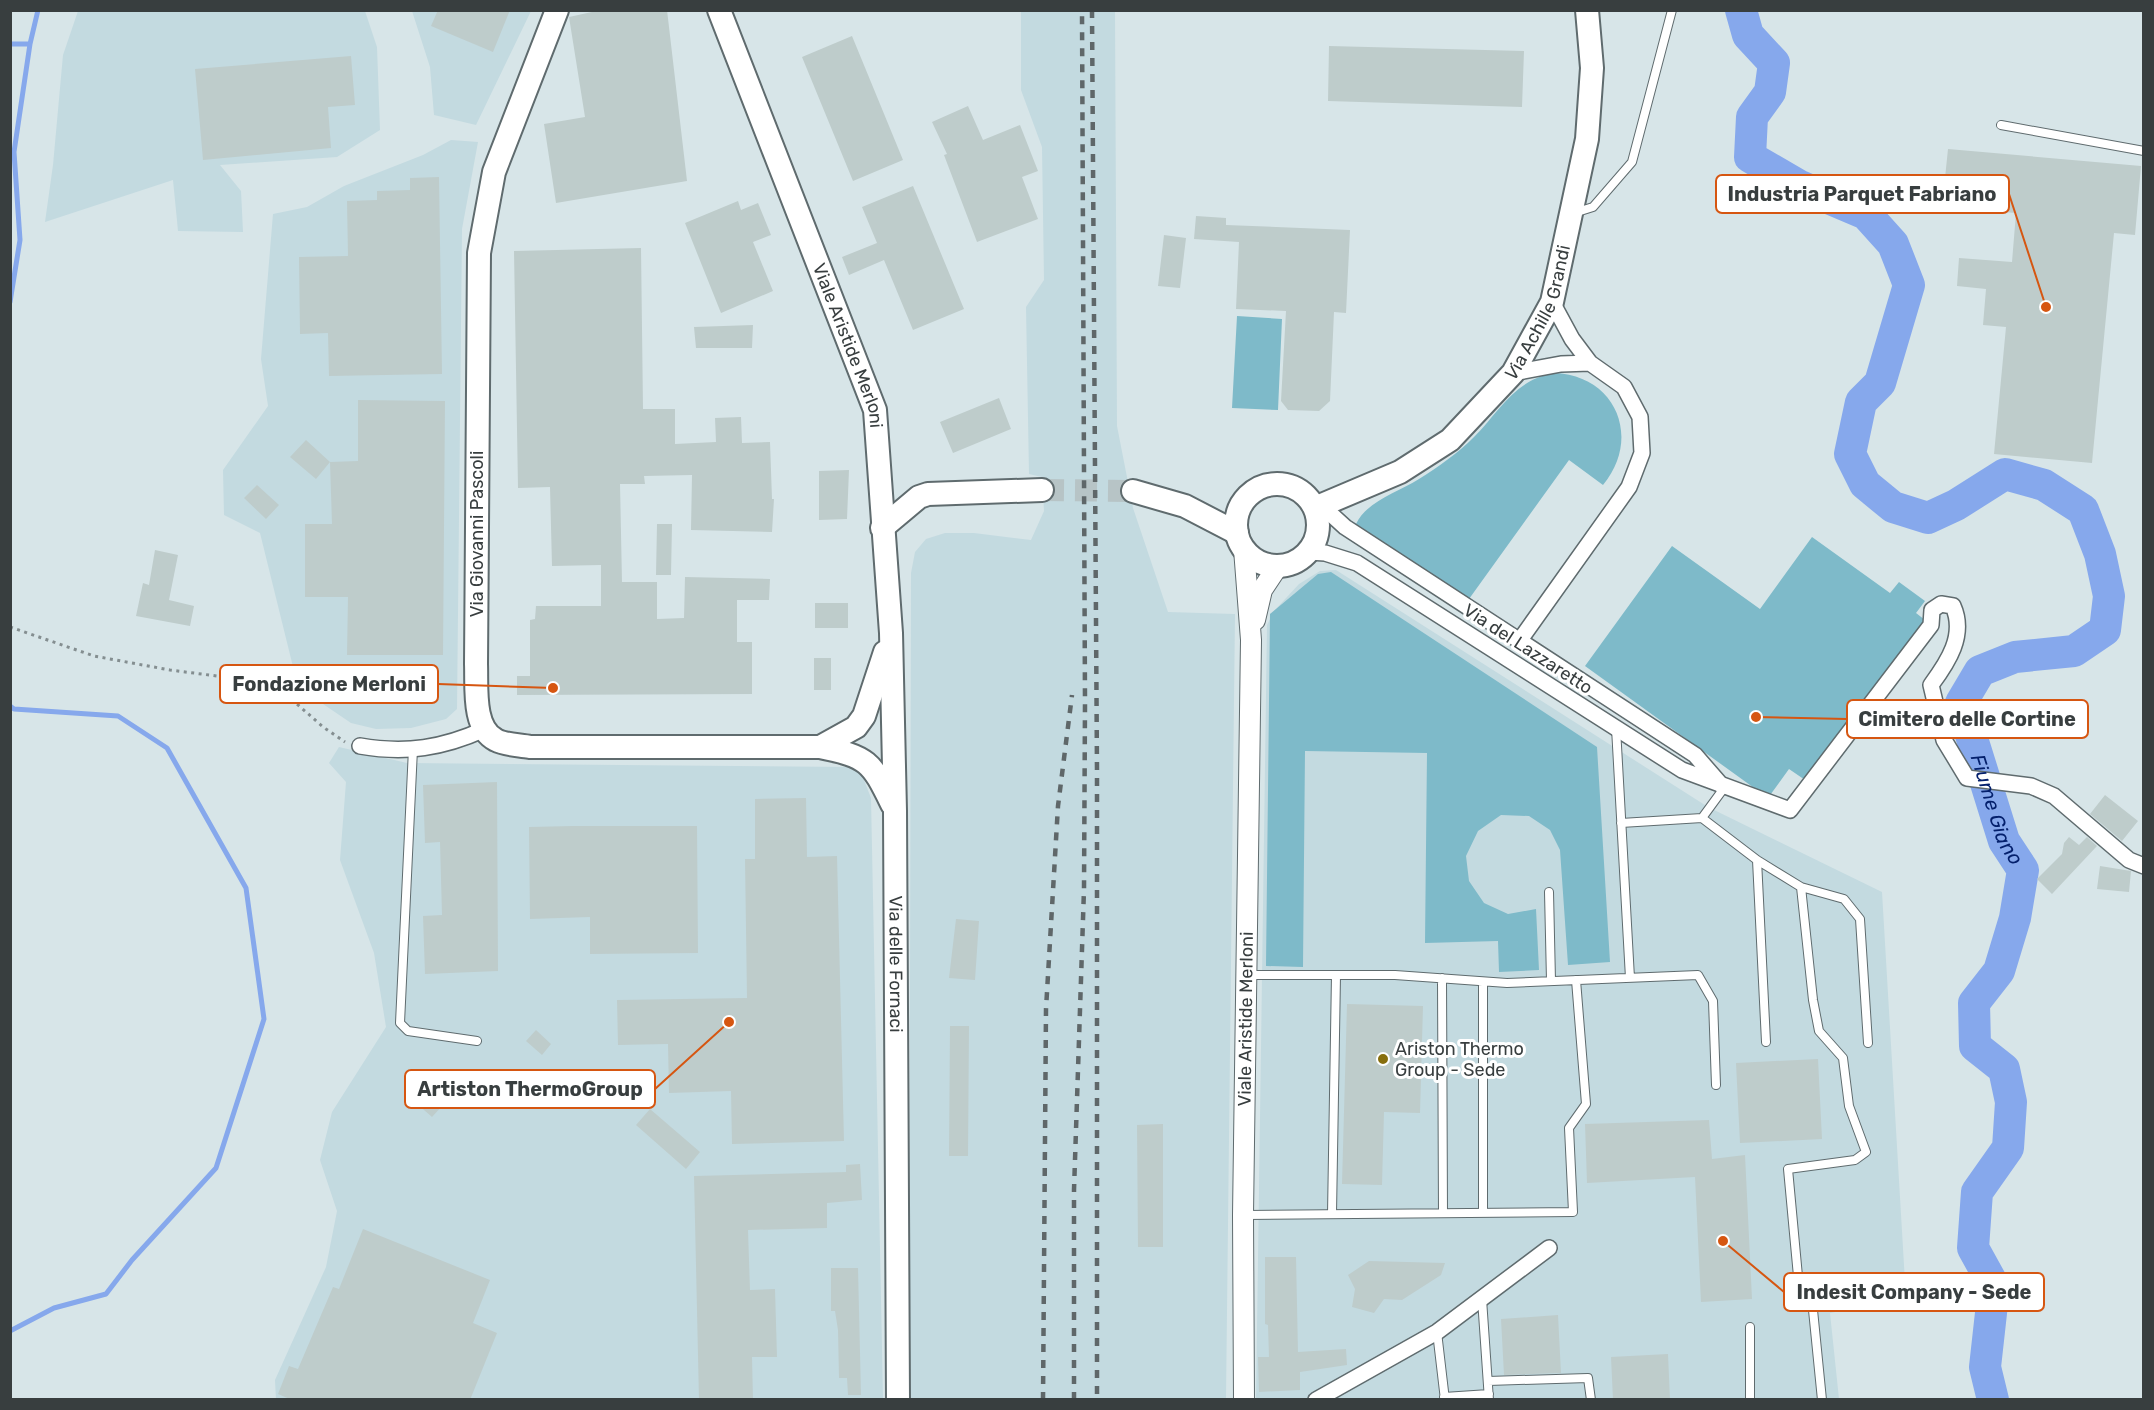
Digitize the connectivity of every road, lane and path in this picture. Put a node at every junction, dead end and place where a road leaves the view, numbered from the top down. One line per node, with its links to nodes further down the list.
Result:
1 (556, 10): 25 (main road, Via Giovanni Pascoli)
2 (719, 10): 16 (main road, Viale Aristide Merloni)
3 (1587, 10): 7 (main road, Via Achille Grandi)
4 (1672, 10): 7 (lane)
5 (2001, 125): 6 (lane)
6 (2144, 151)
7 (1572, 213): 8 (main road, Via Achille Grandi)
8 (1552, 302): 9 (street, Via del Lazzaretto); 10 (main road, Via Achille Grandi)
9 (1590, 363): 10 (street); 23 (street, Via del Lazzaretto)
10 (1512, 373): 15 (main road, Via Achille Grandi)
11 (2144, 377): 12 (path)
12 (2144, 393)
13 (1042, 489): 16 (main road)
14 (1133, 491): 17 (main road)
15 (1318, 507): 17 (main road, Viale Aristide Merloni); 18 (main road); 23 (street, Via del Lazzaretto)
16 (882, 528): 21 (main road, Via delle Fornaci)
17 (1240, 541): 19 (main road); 22 (street, Viale Aristide Merloni)
18 (1309, 552): 19 (main road); 24 (street, Via del Lazzaretto)
19 (1278, 566): 22 (street, Viale Aristide Merloni)
20 (10, 627): 26 (path)
21 (891, 633): 27 (main road); 30 (main road, Via delle Fornaci)
22 (1251, 640): 37 (street, Viale Aristide Merloni)
23 (1520, 640): 29 (street, Via del Lazzaretto)
24 (1616, 728): 29 (street, Via del Lazzaretto); 32 (lane)
25 (485, 729): 27 (main road); 28 (street)
26 (360, 746): 28 (street)
27 (820, 747): 30 (main road)
28 (413, 749): 44 (lane)
29 (1724, 788): 31 (lane); 34 (street, Via del Lazzaretto)
30 (895, 811): 59 (main road, Via delle Fornaci)
31 (1702, 818): 32 (lane); 33 (lane)
32 (1621, 823): 40 (lane)
33 (1757, 860): 35 (lane); 45 (lane)
34 (2144, 866)
35 (1801, 888): 46 (lane); 64 (lane)
36 (1549, 892): 43 (lane)
37 (1247, 975): 38 (lane); 51 (street, Viale Aristide Merloni)
38 (1336, 975): 39 (lane); 50 (lane)
39 (1442, 978): 42 (lane); 49 (lane)
40 (1630, 978): 41 (lane); 47 (lane)
41 (1576, 980): 43 (lane); 48 (lane)
42 (1483, 981): 43 (lane); 48 (lane)
43 (1551, 981)
44 (477, 1041)
45 (1766, 1042)
46 (1868, 1043)
47 (1716, 1085)
48 (1483, 1212): 49 (lane)
49 (1443, 1213): 50 (lane)
50 (1332, 1214): 51 (lane)
51 (1243, 1215): 60 (street, Viale Aristide Merloni)
52 (1549, 1248): 53 (street)
53 (1482, 1298): 55 (street); 56 (lane)
54 (1750, 1327): 63 (lane)
55 (1437, 1332): 58 (lane); 61 (street)
56 (1488, 1381): 57 (lane); 62 (lane)
57 (1489, 1397): 58 (lane)
58 (1445, 1398)
59 (898, 1400)
60 (1244, 1400)
61 (1316, 1400)
62 (1592, 1400)
63 (1749, 1400)
64 (1822, 1400)

